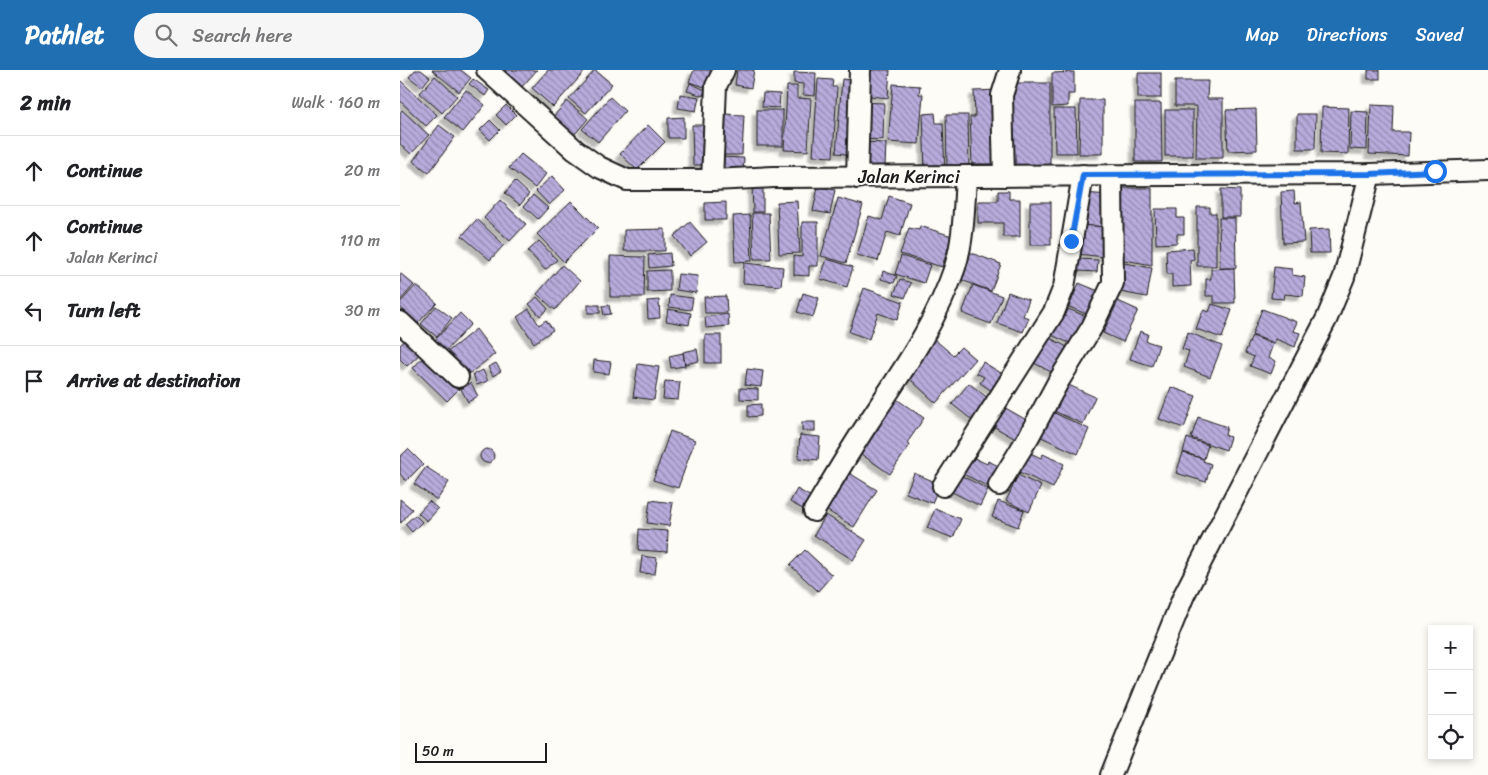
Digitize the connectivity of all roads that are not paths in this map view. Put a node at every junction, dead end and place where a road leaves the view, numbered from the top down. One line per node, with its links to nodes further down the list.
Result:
1 (487, 70): 12 (street, Jalan Kerinci)
2 (724, 70): 12 (street)
3 (860, 70): 11 (street)
4 (1010, 70): 9 (street)
5 (1488, 170): 6 (street, Jalan Kerinci)
6 (1370, 174): 8 (street, Jalan Kerinci); 18 (street)
7 (1083, 175): 8 (street, Jalan Kerinci); 9 (street, Jalan Kerinci); 16 (street)
8 (1112, 175): 15 (street)
9 (1004, 176): 10 (street, Jalan Kerinci)
10 (966, 177): 11 (street, Jalan Kerinci); 17 (street)
11 (857, 178): 12 (street, Jalan Kerinci)
12 (712, 180)
13 (400, 322): 14 (street)
14 (458, 377)
15 (999, 485)
16 (943, 486)
17 (814, 511)
18 (1111, 775)

